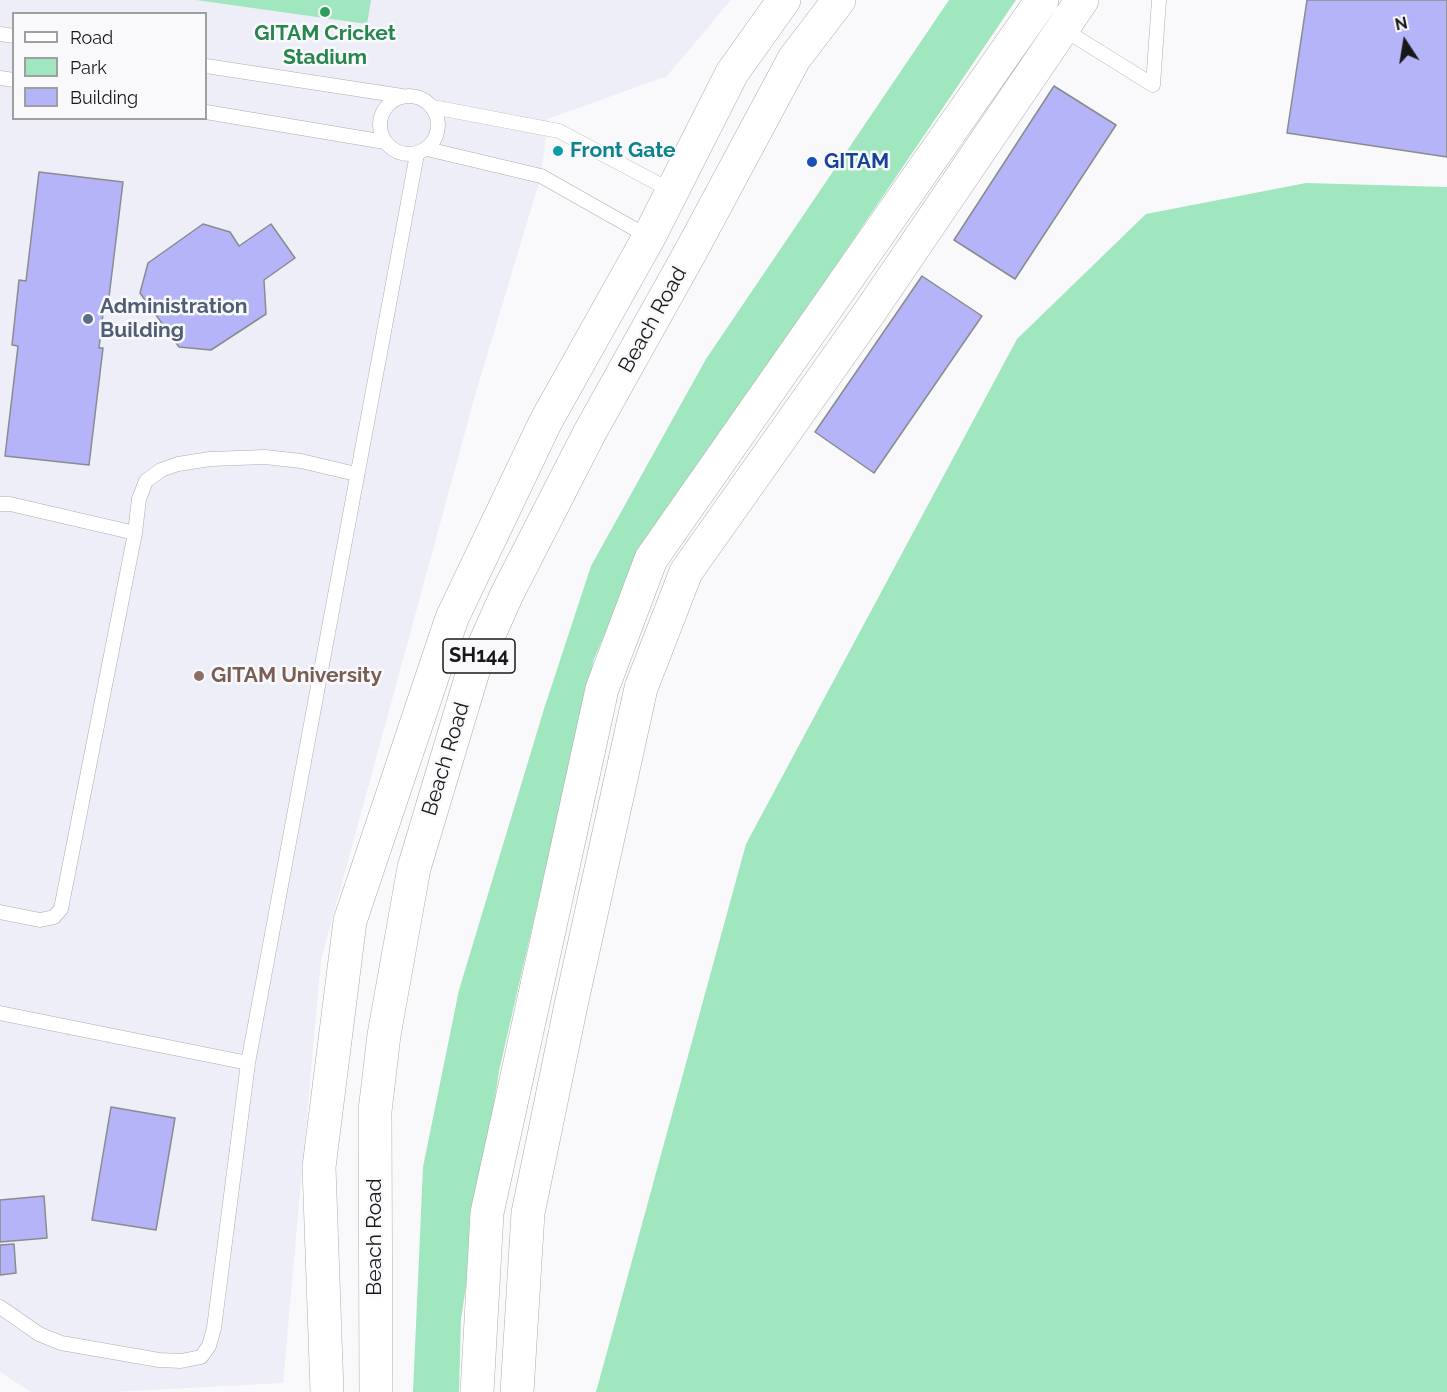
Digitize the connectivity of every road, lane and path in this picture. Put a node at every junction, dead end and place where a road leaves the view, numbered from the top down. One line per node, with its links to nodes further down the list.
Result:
1 (784, 0): 13 (street, SH144)
2 (839, 0): 23 (street, Beach Road / SH144)
3 (1042, 0): 24 (street)
4 (1082, 0): 6 (street)
5 (1160, 0): 6 (lane)
6 (1063, 29): 25 (street)
7 (207, 66): 8 (lane)
8 (402, 96): 9 (lane); 11 (lane)
9 (433, 107): 12 (lane); 13 (lane)
10 (207, 112): 11 (lane)
11 (385, 142): 12 (lane)
12 (422, 151): 14 (lane); 15 (lane)
13 (672, 191): 14 (street, SH144)
14 (649, 237): 22 (street, SH144)
15 (356, 474): 17 (lane); 20 (lane)
16 (0, 504): 17 (lane)
17 (135, 532): 18 (lane)
18 (0, 912)
19 (0, 1013): 20 (lane)
20 (248, 1063): 21 (lane)
21 (0, 1307)
22 (327, 1392)
23 (376, 1392)
24 (477, 1392)
25 (517, 1392)

